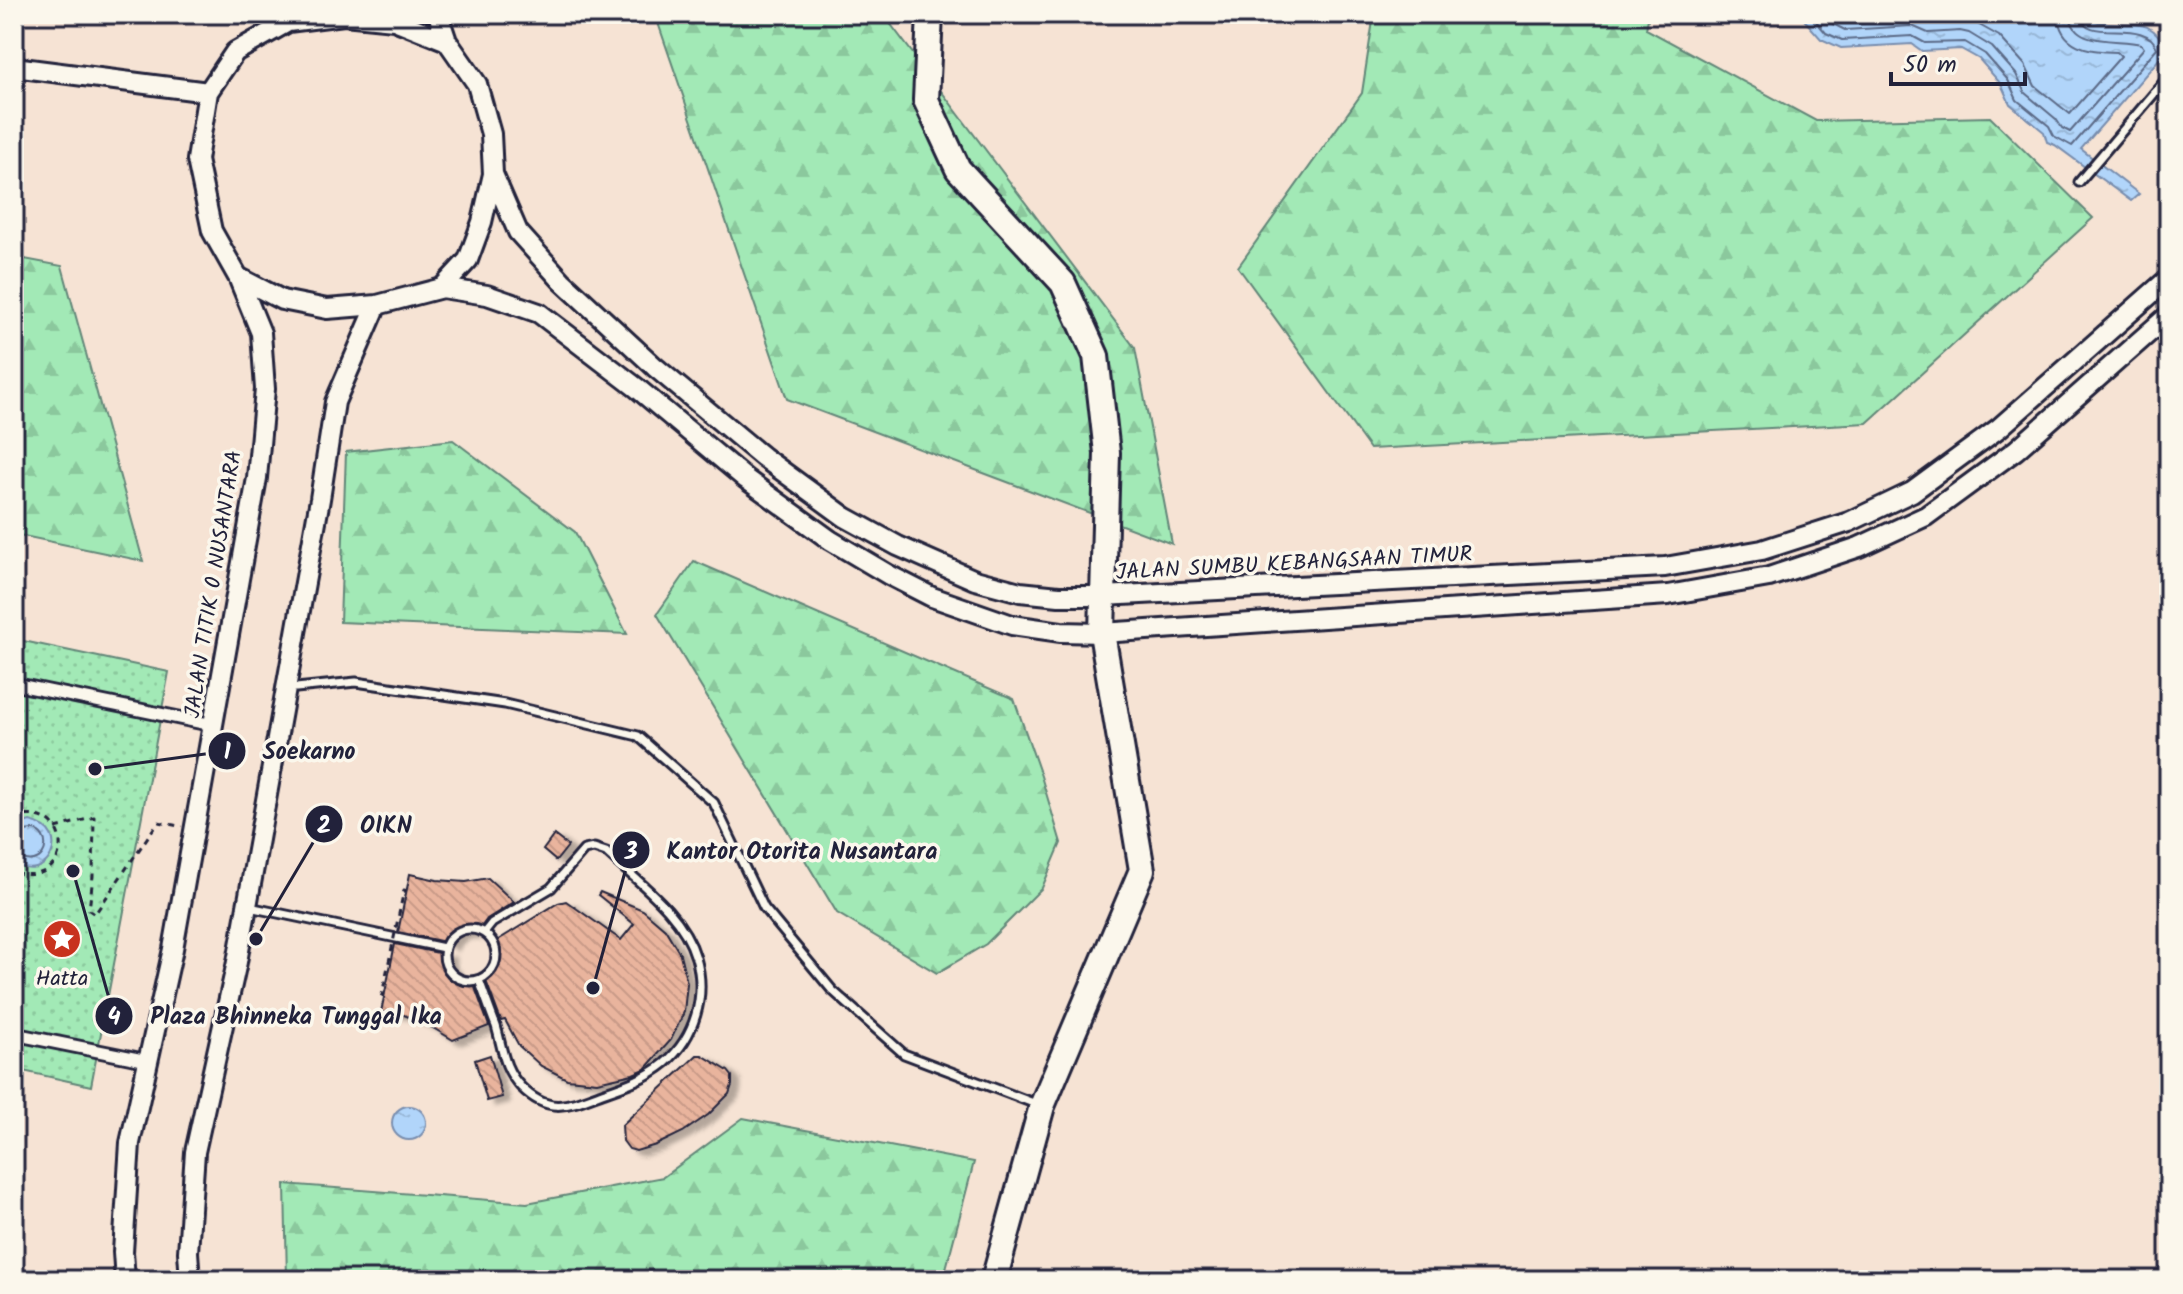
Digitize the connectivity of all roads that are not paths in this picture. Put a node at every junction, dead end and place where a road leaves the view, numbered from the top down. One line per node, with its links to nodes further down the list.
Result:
1 (438, 14): 3 (street, JALAN SUMBU KEBANGSAAN TIMUR)
2 (930, 14): 14 (highway)
3 (447, 41): 6 (street); 7 (street, JALAN SUMBU KEBANGSAAN TIMUR)
4 (14, 67): 6 (street)
5 (2169, 76): 8 (lane)
6 (208, 92): 9 (street)
7 (493, 174): 11 (street, JALAN SUMBU KEBANGSAAN TIMUR); 14 (street, JALAN SUMBU KEBANGSAAN TIMUR)
8 (2079, 182)
9 (238, 277): 12 (street); 18 (street, JALAN TITIK 0 NUSANTARA)
10 (2169, 278): 14 (street, JALAN SUMBU KEBANGSAAN TIMUR)
11 (442, 288): 12 (street); 15 (street)
12 (377, 305): 17 (street)
13 (2169, 315): 15 (street)
14 (1103, 596): 15 (highway)
15 (1102, 633): 25 (highway)
16 (14, 684): 18 (street)
17 (286, 689): 19 (street); 25 (lane)
18 (213, 725): 24 (street, JALAN TITIK 0 NUSANTARA)
19 (247, 906): 21 (lane); 27 (street)
20 (484, 933): 21 (lane); 22 (lane); 22 (lane)
21 (444, 948): 22 (lane)
22 (479, 980)
23 (14, 1034): 24 (street)
24 (148, 1061): 26 (street, JALAN TITIK 0 NUSANTARA)
25 (1042, 1106): 28 (highway)
26 (125, 1280)
27 (190, 1280)
28 (994, 1280)

